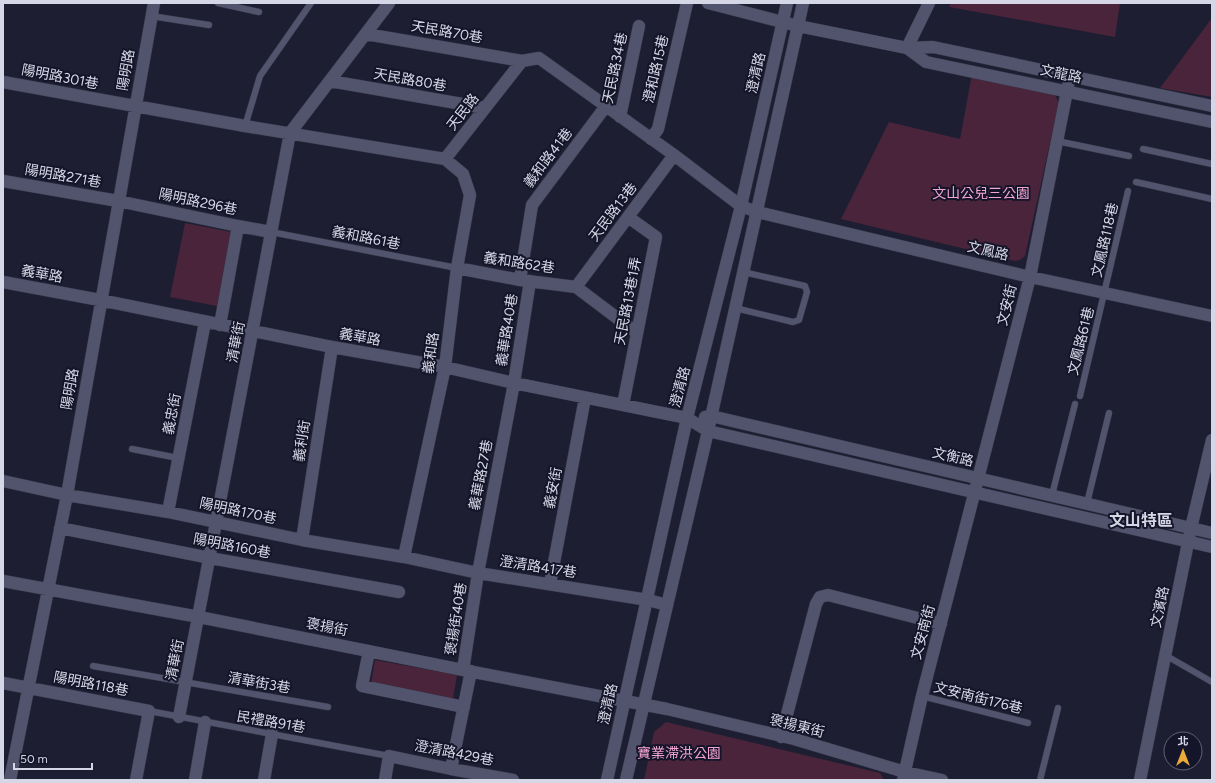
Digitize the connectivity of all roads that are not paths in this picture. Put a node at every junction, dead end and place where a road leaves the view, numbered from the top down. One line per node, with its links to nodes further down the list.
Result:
1 (154, 3): 11 (street, 陽明路)
2 (218, 3): 10 (lane)
3 (311, 3): 29 (lane)
4 (389, 3): 16 (street, 清華街)
5 (687, 3): 31 (street, 澄和路15巷)
6 (708, 3): 12 (street, 文龍路)
7 (787, 3): 12 (street, 澄清路)
8 (803, 3): 15 (street)
9 (929, 3): 17 (street)
10 (259, 12)
11 (151, 16): 13 (lane); 23 (street, 陽明路)
12 (782, 23): 15 (street, 文龍路); 43 (street, 澄清路)
13 (210, 25)
14 (639, 26): 27 (street, 天民路34巷)
15 (798, 26): 17 (street, 文龍路); 44 (street)
16 (366, 34): 18 (street, 天民路70巷); 20 (street, 清華街)
17 (907, 48): 19 (street, 文龍路); 22 (street, 文龍路)
18 (522, 61): 24 (street); 26 (street, 天民路)
19 (1070, 76): 22 (street, 文安街); 25 (street, 文龍路)
20 (330, 81): 26 (street, 天民路80巷); 30 (street, 清華街)
21 (3, 82): 23 (street, 陽明路301巷)
22 (1067, 91): 28 (street, 文龍路); 32 (street, 文安街)
23 (135, 106): 29 (street); 42 (street, 陽明路)
24 (606, 106): 27 (street); 51 (street, 義和路41巷)
25 (1212, 106)
26 (485, 108): 36 (street, 天民路)
27 (620, 117): 31 (street)
28 (1212, 122)
29 (245, 126): 30 (street)
30 (290, 133): 36 (street); 47 (street, 清華街)
31 (651, 140): 34 (street)
32 (1057, 140): 35 (lane); 50 (street, 文安街)
33 (1143, 149): 37 (lane)
34 (674, 155): 43 (street); 45 (street, 天民路13巷)
35 (1129, 156)
36 (445, 159): 48 (street, 義和路)
37 (1212, 164)
38 (3, 181): 42 (street, 陽明路271巷)
39 (1136, 182): 41 (lane)
40 (1128, 191): 54 (lane, 文鳳路118巷)
41 (1212, 199)
42 (118, 201): 46 (street, 陽明路296巷); 55 (street, 陽明路)
43 (741, 206): 44 (street); 71 (street, 澄清路)
44 (757, 212): 49 (street); 50 (street, 文鳳路)
45 (628, 217): 53 (street, 天民路13巷); 61 (street, 天民路13巷1弄)
46 (238, 226): 47 (street, 陽明路296巷); 59 (street)
47 (271, 232): 48 (lane, 義和路61巷); 60 (street, 清華街)
48 (457, 268): 51 (street, 義和路62巷); 63 (street, 義和路)
49 (743, 272): 56 (street); 56 (lane)
50 (1030, 277): 54 (street, 文鳳路); 76 (street, 文安街)
51 (525, 281): 53 (street, 義和路62巷); 64 (street, 義華路40巷)
52 (3, 282): 55 (street, 義華路)
53 (576, 287): 61 (street)
54 (1105, 293): 57 (street, 文鳳路); 65 (lane, 文鳳路61巷)
55 (100, 300): 58 (street, 義華路); 79 (street, 陽明路)
56 (735, 308): 70 (street)
57 (1212, 316)
58 (205, 322): 59 (street, 義華路); 75 (street, 義忠街)
59 (220, 324): 60 (street, 義華路)
60 (253, 332): 62 (street, 義華路); 83 (street, 清華街)
61 (637, 333): 68 (street, 天民路13巷1弄)
62 (332, 347): 63 (street, 義華路); 87 (street, 義利街)
63 (445, 367): 64 (street, 義華路); 91 (street, 義和路)
64 (514, 384): 66 (street, 義華路); 92 (street, 義華路27巷)
65 (1080, 396)
66 (585, 398): 68 (street, 義華路); 94 (street, 義安街)
67 (1076, 404): 80 (lane)
68 (623, 405): 71 (street, 義華路)
69 (1110, 413): 81 (lane)
70 (711, 416): 71 (street, 文衡路); 72 (street); 76 (street, 文衡路)
71 (688, 418): 72 (street, 義華路); 97 (street, 澄清路)
72 (708, 431): 78 (street); 98 (street)
73 (1212, 440): 85 (street, 文濱路)
74 (132, 449): 75 (lane)
75 (178, 458): 82 (street, 義忠街)
76 (979, 478): 78 (street, 文安街); 80 (street, 文衡路)
77 (3, 482): 79 (street, 陽明路170巷)
78 (975, 493): 88 (street); 100 (street, 文安南街)
79 (66, 495): 82 (street, 陽明路170巷); 84 (street, 陽明路)
80 (1052, 495): 81 (street, 文衡路)
81 (1087, 503): 85 (street, 文衡路)
82 (168, 512): 83 (street, 陽明路170巷)
83 (217, 522): 87 (street, 陽明路170巷); 90 (street, 清華街)
84 (60, 528): 90 (street, 陽明路160巷); 95 (street, 陽明路)
85 (1191, 528): 86 (street, 文衡路); 88 (street, 文濱路)
86 (1212, 533)
87 (302, 540): 91 (street, 陽明路170巷)
88 (1189, 542): 89 (street); 102 (street, 文濱路)
89 (1212, 547)
90 (210, 558): 96 (street, 陽明路160巷); 99 (street, 清華街)
91 (404, 558): 92 (street, 澄清路417巷)
92 (478, 573): 94 (street, 澄清路417巷); 104 (street, 褒揚街40巷)
93 (3, 581): 95 (street, 褒揚街)
94 (550, 584): 97 (street, 澄清路417巷)
95 (48, 590): 99 (street, 褒揚街); 108 (street, 陽明路)
96 (399, 592)
97 (648, 600): 98 (street, 澄清路417巷); 110 (street, 澄清路)
98 (667, 605): 111 (street)
99 (198, 617): 101 (street, 褒揚街); 107 (street, 清華街)
100 (941, 624): 109 (street, 文安南街); 120 (street)
101 (369, 651): 104 (street, 褒揚街); 113 (street)
102 (1165, 656): 105 (lane); 134 (street, 文濱路)
103 (94, 666): 107 (lane, 清華街3巷)
104 (467, 671): 110 (street, 褒揚街); 113 (street, 褒揚街40巷)
105 (1212, 682)
106 (3, 683): 108 (street, 陽明路118巷)
107 (186, 683): 112 (lane, 清華街3巷); 116 (street, 清華街)
108 (28, 687): 115 (street, 陽明路118巷); 124 (street, 陽明路)
109 (922, 696): 118 (lane, 文安南街176巷); 123 (street, 文安南街)
110 (625, 700): 111 (street, 褒揚街); 130 (street, 澄清路)
111 (644, 704): 120 (street, 褒揚東街); 131 (street)
112 (328, 707)
113 (464, 707): 122 (street, 褒揚街40巷)
114 (1058, 708): 133 (lane)
115 (149, 711): 116 (lane, 民禮路91巷); 125 (street)
116 (180, 717): 117 (lane, 民禮路91巷)
117 (205, 722): 119 (lane, 民禮路91巷); 126 (street)
118 (1028, 723)
119 (272, 734): 121 (lane, 民禮路91巷); 127 (street)
120 (781, 737): 123 (street, 褒揚東街)
121 (389, 756): 122 (street, 澄清路429巷); 128 (street)
122 (451, 769): 129 (street, 澄清路429巷)
123 (904, 776): 132 (street, 褒揚東街)
124 (10, 780)
125 (136, 780)
126 (195, 780)
127 (264, 780)
128 (385, 780)
129 (513, 780)
130 (607, 780)
131 (626, 780)
132 (942, 780)
133 (1040, 780)
134 (1140, 780)

